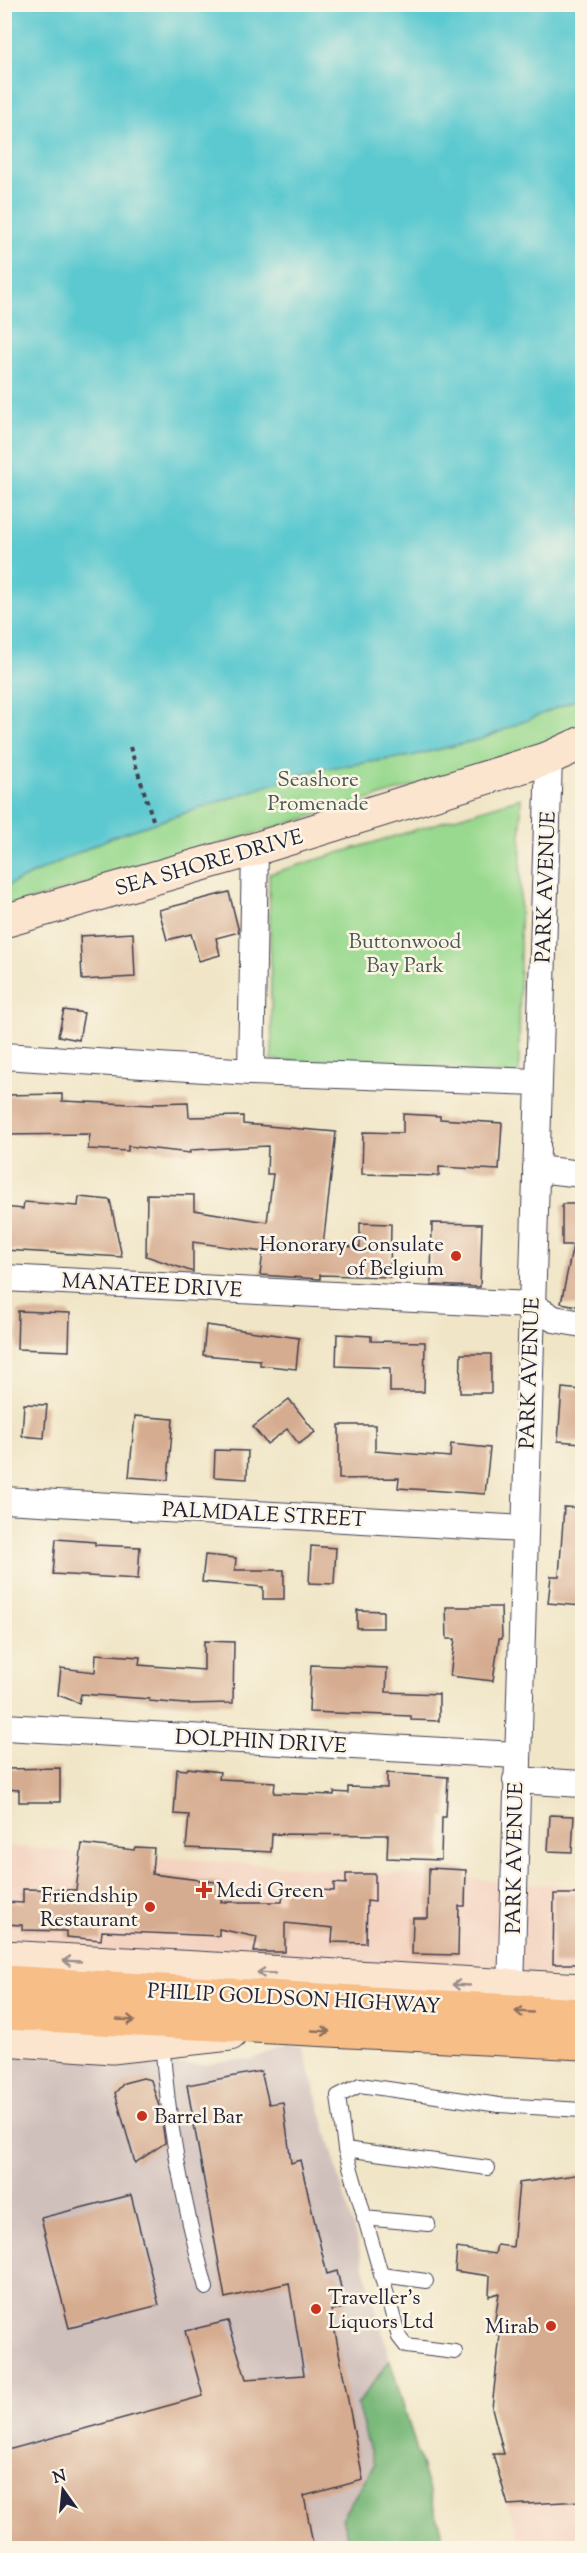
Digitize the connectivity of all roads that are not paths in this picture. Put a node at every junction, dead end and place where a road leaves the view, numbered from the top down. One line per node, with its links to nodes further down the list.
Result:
1 (582, 743): 2 (street, SEA SHORE DRIVE)
2 (549, 758): 3 (street, SEA SHORE DRIVE); 7 (street, PARK AVENUE)
3 (255, 849): 4 (street, SEA SHORE DRIVE); 6 (street)
4 (4, 921)
5 (4, 1056): 6 (street)
6 (251, 1072): 7 (street)
7 (539, 1082): 8 (street, PARK AVENUE)
8 (536, 1169): 9 (street); 11 (street, PARK AVENUE)
9 (582, 1174)
10 (4, 1278): 11 (street, MANATEE DRIVE)
11 (531, 1305): 12 (street, MANATEE DRIVE); 14 (street, PARK AVENUE)
12 (582, 1324)
13 (4, 1500): 14 (street, PALMDALE STREET)
14 (524, 1529): 16 (street, PARK AVENUE)
15 (4, 1728): 16 (street, DOLPHIN DRIVE)
16 (517, 1767): 17 (street, DOLPHIN DRIVE); 20 (street, PARK AVENUE)
17 (582, 1785)
18 (4, 1957): 20 (street, one-way to 18)
19 (4, 1982): 23 (main road, PHILIP GOLDSON HIGHWAY, one-way to 19)
20 (511, 1988): 21 (street)
21 (582, 1990)
22 (4, 2013): 24 (main road, PHILIP GOLDSON HIGHWAY, one-way to 24)
23 (582, 2015)
24 (273, 2028): 26 (street); 27 (main road, PHILIP GOLDSON HIGHWAY, one-way to 27)
25 (4, 2039): 26 (street)
26 (162, 2041): 35 (lane)
27 (582, 2043)
28 (582, 2110): 29 (lane)
29 (345, 2149): 30 (lane); 31 (lane)
30 (488, 2168)
31 (364, 2218): 32 (lane); 33 (lane)
32 (428, 2224)
33 (381, 2275): 34 (lane); 36 (lane)
34 (426, 2282)
35 (206, 2288)
36 (455, 2352)

